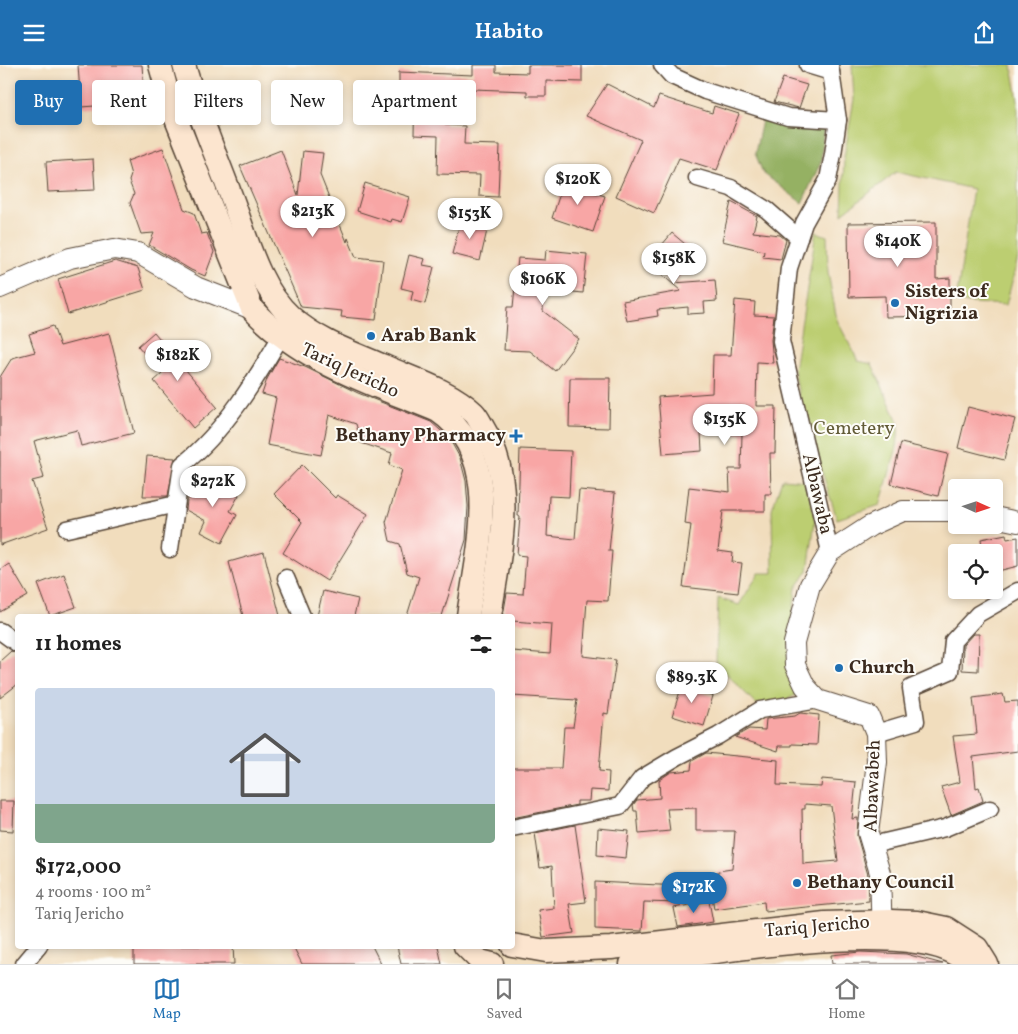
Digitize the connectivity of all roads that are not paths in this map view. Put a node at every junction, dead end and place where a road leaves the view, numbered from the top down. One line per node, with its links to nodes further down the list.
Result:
1 (160, 65): 10 (main road, Tariq Jericho)
2 (184, 65): 9 (main road, Tariq Jericho)
3 (662, 65): 6 (street)
4 (808, 65): 5 (street)
5 (830, 68): 6 (street, Albawaba)
6 (838, 120): 8 (street, Albawaba)
7 (697, 178): 8 (street)
8 (799, 238): 20 (street, Albawaba)
9 (257, 263): 10 (main road); 25 (main road, Tariq Jericho)
10 (237, 272): 12 (main road, Tariq Jericho)
11 (0, 288): 12 (street)
12 (252, 309): 13 (main road, Tariq Jericho)
13 (282, 336): 14 (street); 24 (main road, Tariq Jericho)
14 (176, 504): 18 (street); 19 (street)
15 (948, 511): 20 (street)
16 (1003, 519): 17 (street)
17 (1018, 522)
18 (67, 529)
19 (170, 549)
20 (830, 551): 28 (street, Albawaba)
21 (286, 578): 23 (street)
22 (1018, 591): 29 (street)
23 (301, 614)
24 (468, 614)
25 (490, 614)
26 (0, 631): 27 (street)
27 (15, 642)
28 (818, 700): 29 (street, Albawabeh); 31 (street)
29 (876, 733): 32 (street, Albawabeh)
30 (990, 809): 32 (street)
31 (515, 827)
32 (872, 845): 33 (street, Albawabeh)
33 (882, 930): 34 (main road, Tariq Jericho); 39 (main road, Tariq Jericho); 40 (main road, Tariq Jericho); 41 (main road, Tariq Jericho)
34 (515, 946)
35 (36, 949): 37 (street)
36 (468, 949): 38 (main road)
37 (24, 964)
38 (491, 964)
39 (631, 964)
40 (968, 964)
41 (987, 964)

